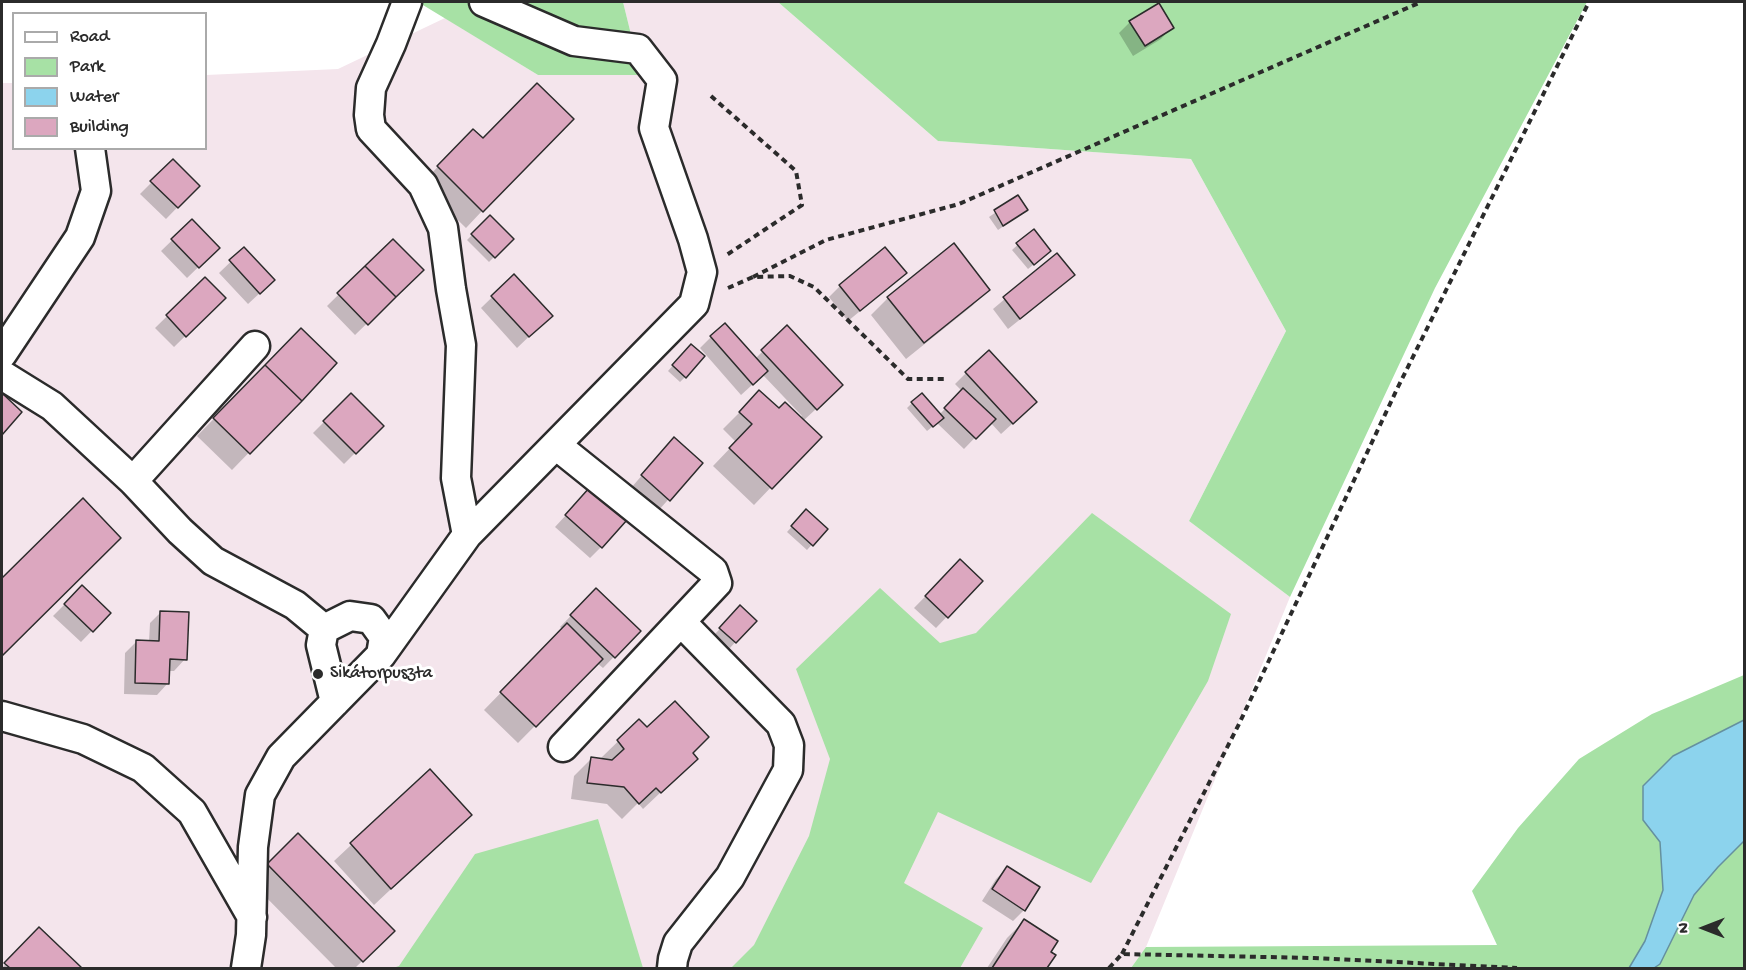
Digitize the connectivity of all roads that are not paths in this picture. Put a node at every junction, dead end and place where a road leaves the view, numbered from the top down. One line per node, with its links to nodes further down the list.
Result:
1 (407, 2): 9 (lane)
2 (484, 2): 7 (lane)
3 (90, 150): 5 (lane)
4 (255, 346): 8 (lane)
5 (2, 354)
6 (2, 375): 8 (lane)
7 (556, 445): 9 (lane); 10 (lane)
8 (133, 481): 11 (lane)
9 (467, 535): 12 (lane)
10 (681, 622): 15 (lane); 18 (lane)
11 (324, 629): 12 (lane); 13 (lane)
12 (381, 655): 13 (lane)
13 (335, 702): 16 (lane)
14 (2, 716): 16 (lane)
15 (563, 747)
16 (252, 916): 17 (lane)
17 (246, 969)
18 (672, 969)

